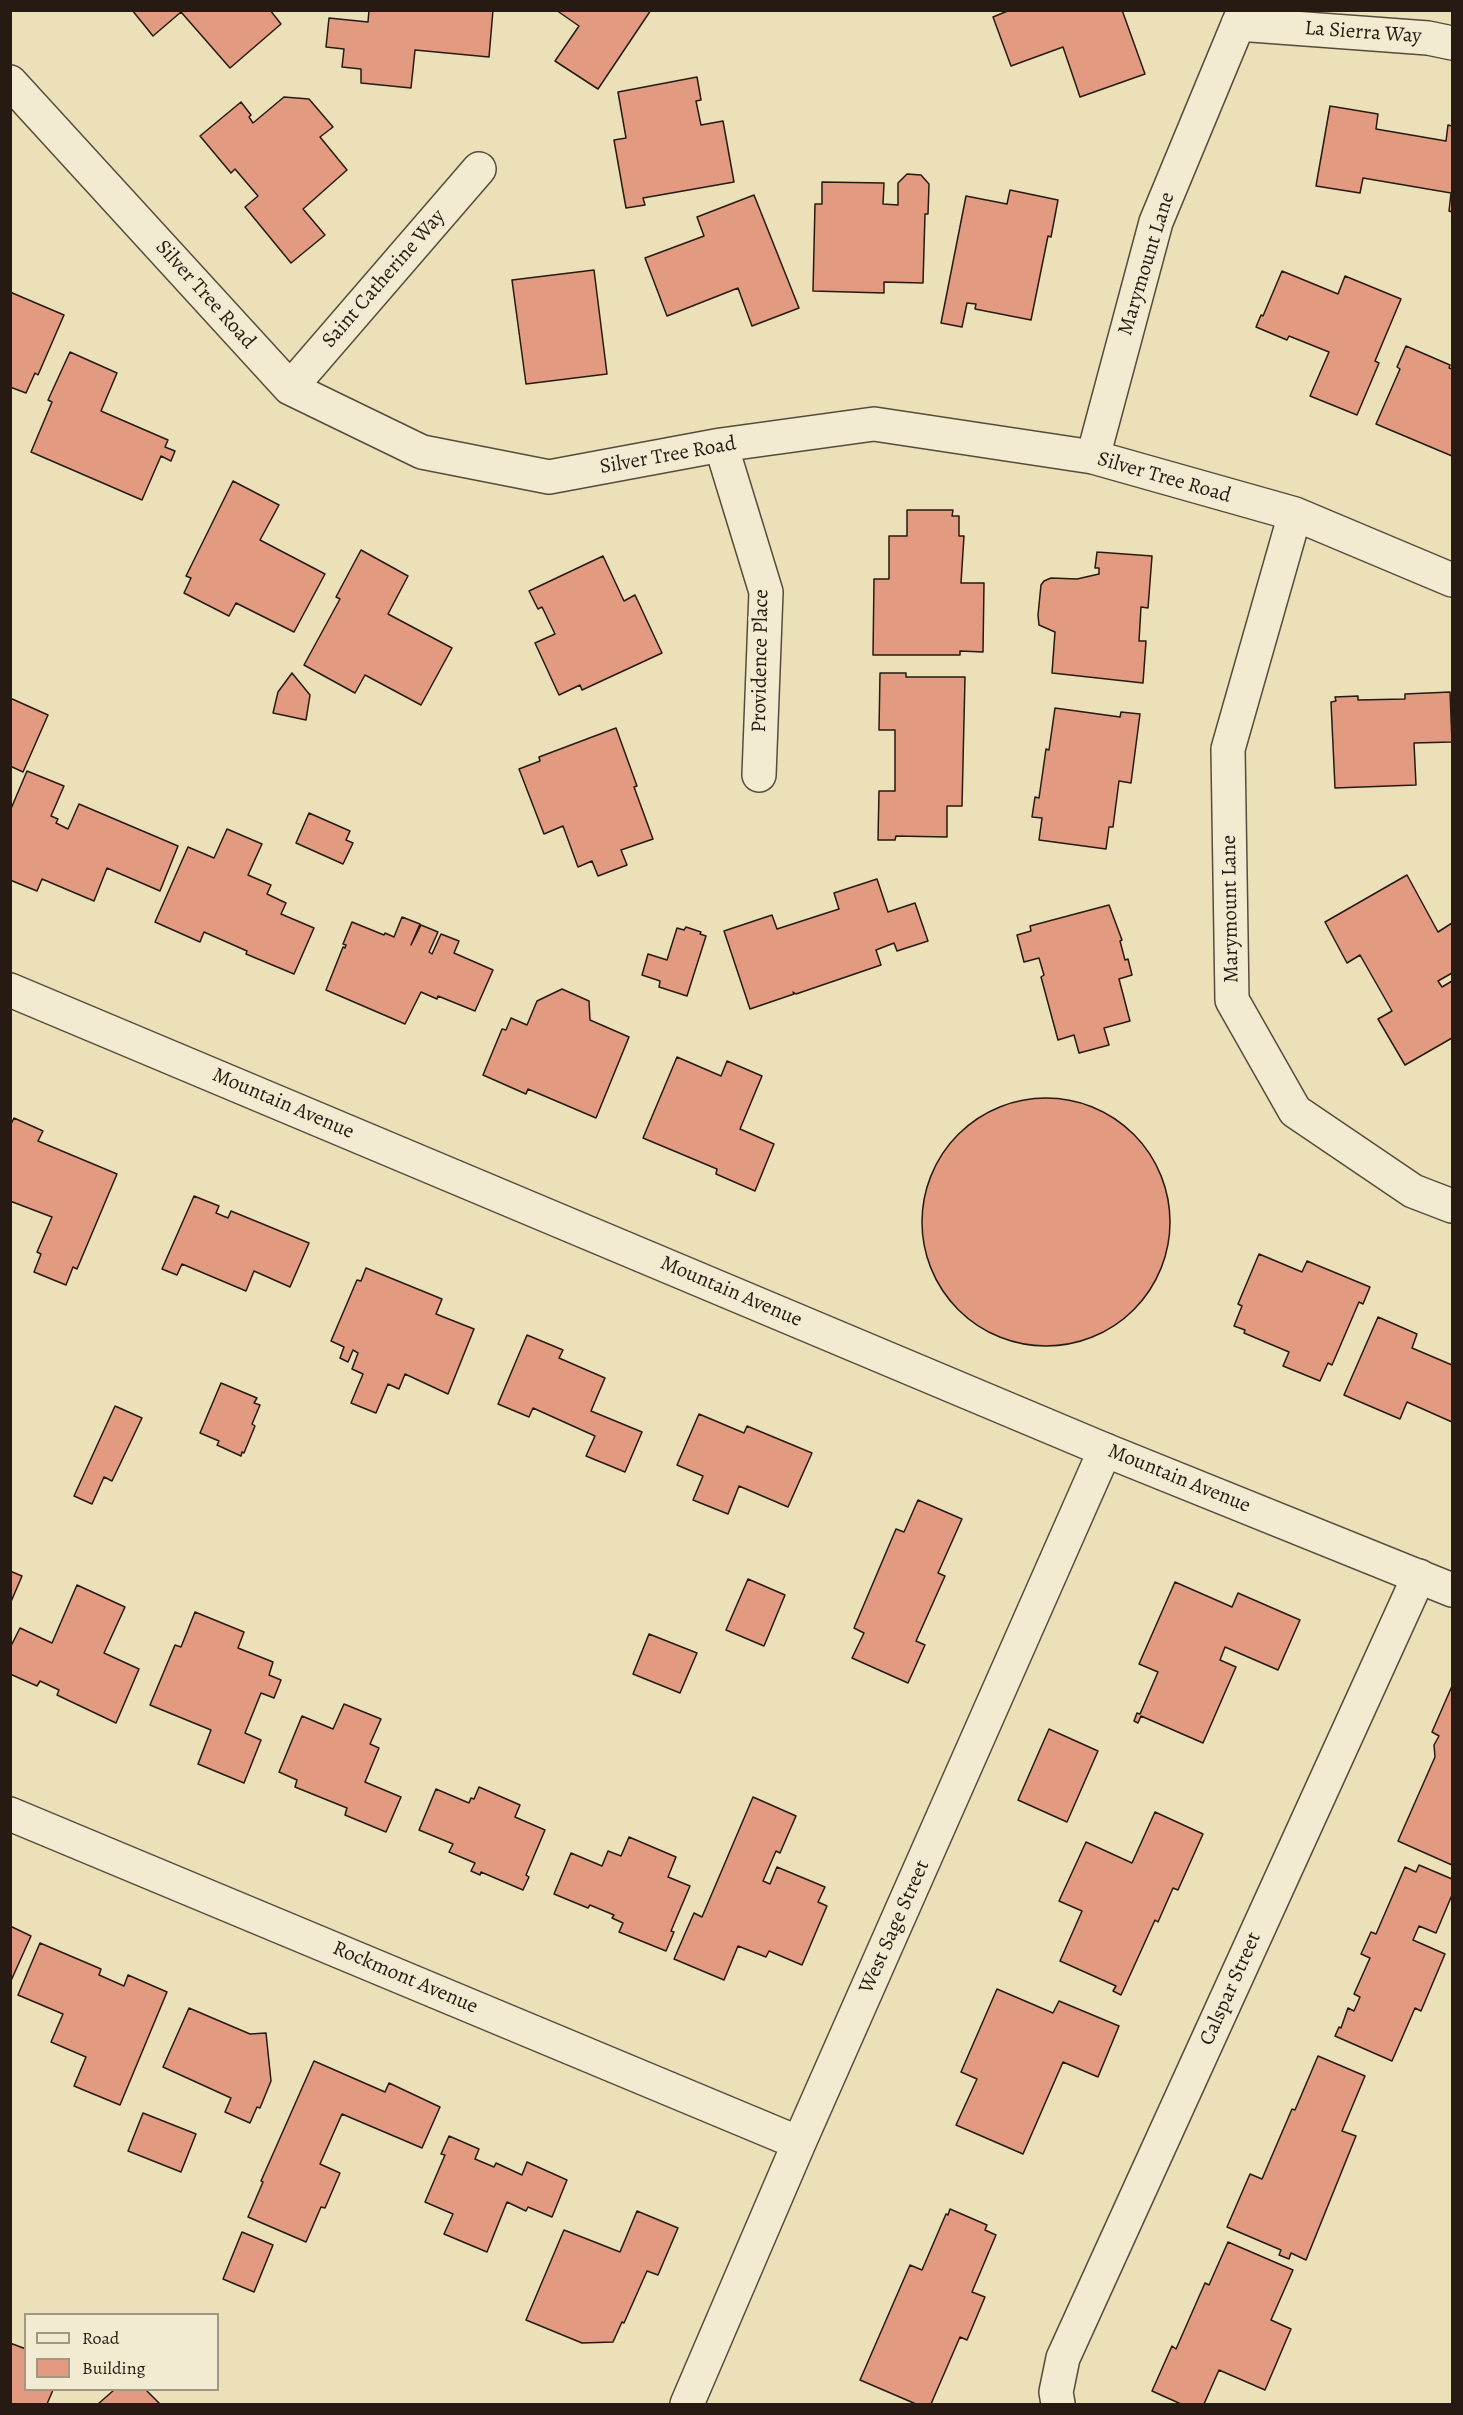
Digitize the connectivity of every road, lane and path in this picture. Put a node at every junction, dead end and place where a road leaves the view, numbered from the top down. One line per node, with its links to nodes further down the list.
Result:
1 (1241, 17): 2 (street, La Sierra Way); 7 (street, Marymount Lane)
2 (1452, 43)
3 (10, 82): 5 (street, Silver Tree Road)
4 (479, 169): 5 (street, Saint Catherine Way)
5 (290, 388): 6 (street, Silver Tree Road)
6 (722, 445): 7 (street, Silver Tree Road); 10 (street, Providence Place)
7 (1093, 457): 8 (street, Silver Tree Road)
8 (1295, 514): 9 (street, Silver Tree Road); 12 (street, Marymount Lane)
9 (1452, 580)
10 (759, 775)
11 (10, 990): 13 (street, Mountain Avenue)
12 (1452, 1206)
13 (1105, 1450): 14 (street, Mountain Avenue); 17 (street, West Sage Street)
14 (1419, 1576): 15 (street, Mountain Avenue); 19 (street, Calspar Street)
15 (1452, 1590)
16 (10, 1814): 17 (street, Rockmont Avenue)
17 (799, 2143): 18 (street, West Sage Street)
18 (687, 2404)
19 (1058, 2404)

